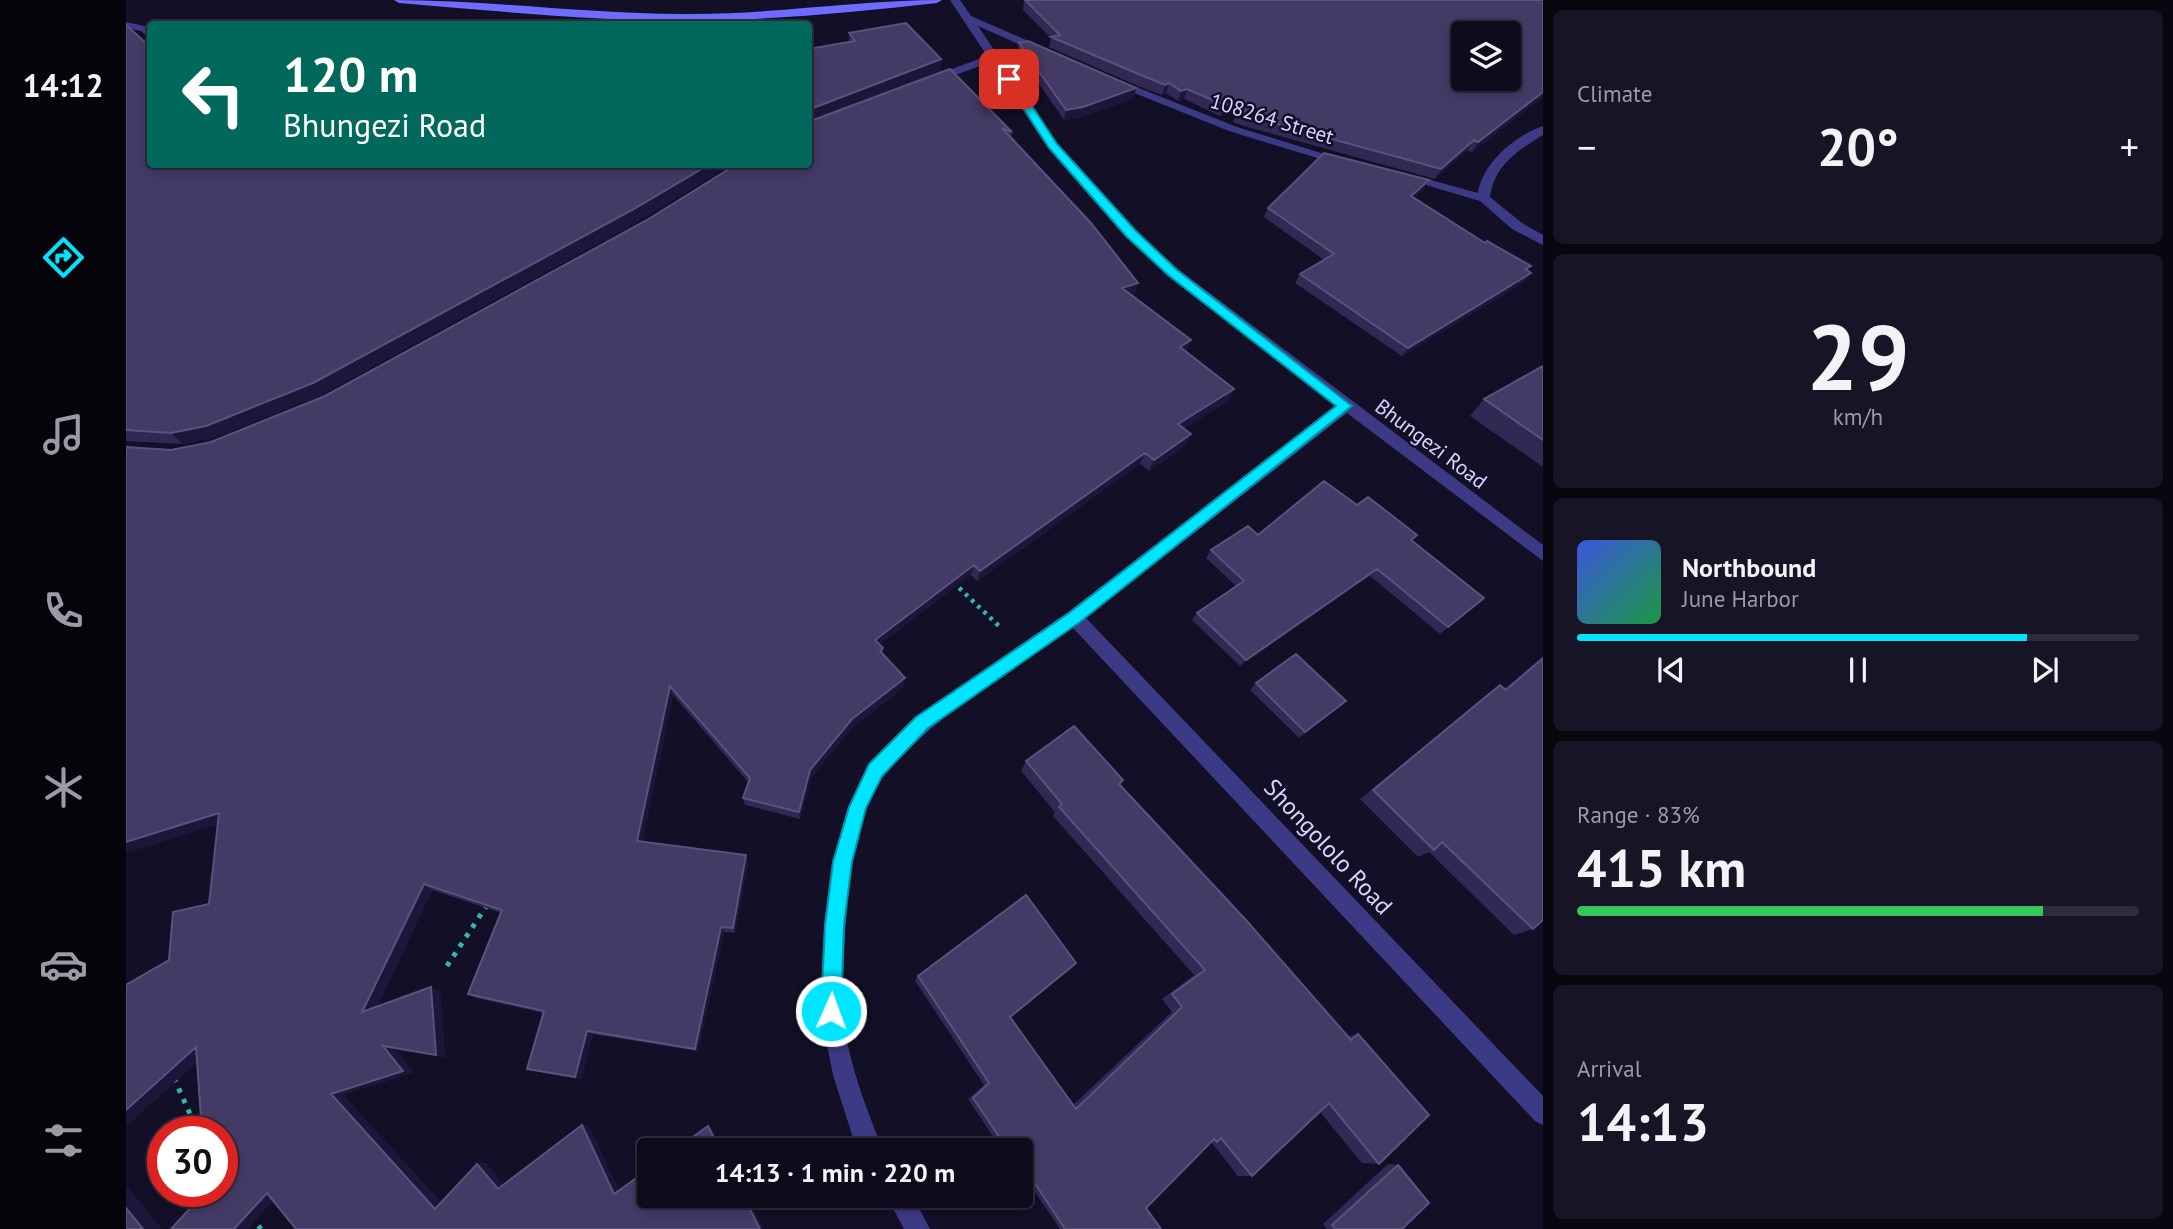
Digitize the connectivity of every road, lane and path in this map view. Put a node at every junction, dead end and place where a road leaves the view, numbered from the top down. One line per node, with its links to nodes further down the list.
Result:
1 (399, 0): 2 (street)
2 (937, 0)
3 (955, 0): 4 (street, Bhungezi Road)
4 (968, 19): 7 (street, Bhungezi Road); 8 (street)
5 (126, 25): 6 (street)
6 (147, 31)
7 (994, 57): 10 (street); 16 (street, Bhungezi Road)
8 (1060, 58)
9 (1109, 79): 12 (street, 108264 Street)
10 (918, 85)
11 (1543, 130): 14 (street)
12 (1361, 166)
13 (1396, 175): 14 (street)
14 (1484, 198): 15 (street)
15 (1543, 241)
16 (1345, 406): 17 (street, Bhungezi Road); 19 (street)
17 (1543, 554)
18 (946, 576): 20 (path)
19 (1074, 617): 20 (street); 24 (street, Shongololo Road)
20 (1023, 653): 26 (street)
21 (490, 900): 22 (path)
22 (447, 966)
23 (170, 1065): 25 (path)
24 (1543, 1113)
25 (191, 1116)
26 (864, 1138)
27 (906, 1208): 30 (street)
28 (245, 1212): 29 (path)
29 (261, 1229)
30 (918, 1229)

